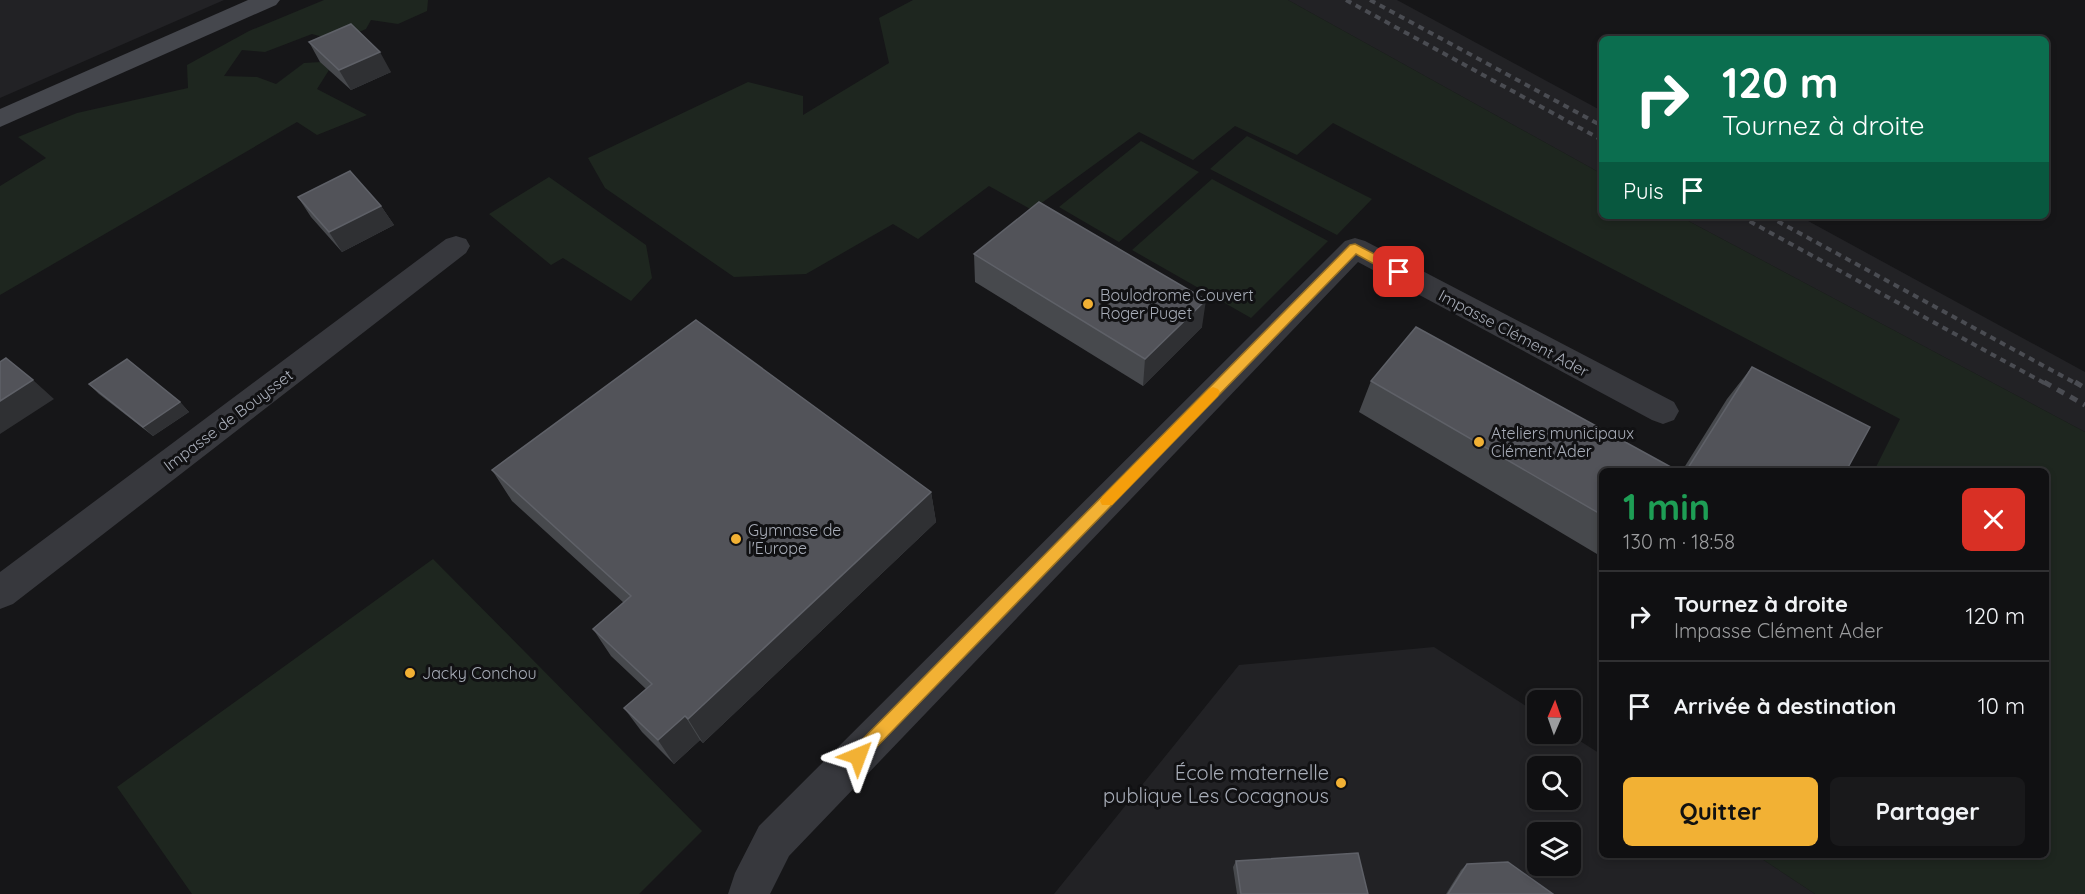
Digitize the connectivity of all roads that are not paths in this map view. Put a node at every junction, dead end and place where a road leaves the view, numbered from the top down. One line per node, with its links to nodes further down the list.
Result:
1 (268, 0): 2 (main road)
2 (0, 119)
3 (456, 246): 5 (street, Impasse de Bouysset)
4 (1663, 411): 6 (street, Impasse Clément Ader)
5 (0, 593)
6 (749, 894)

